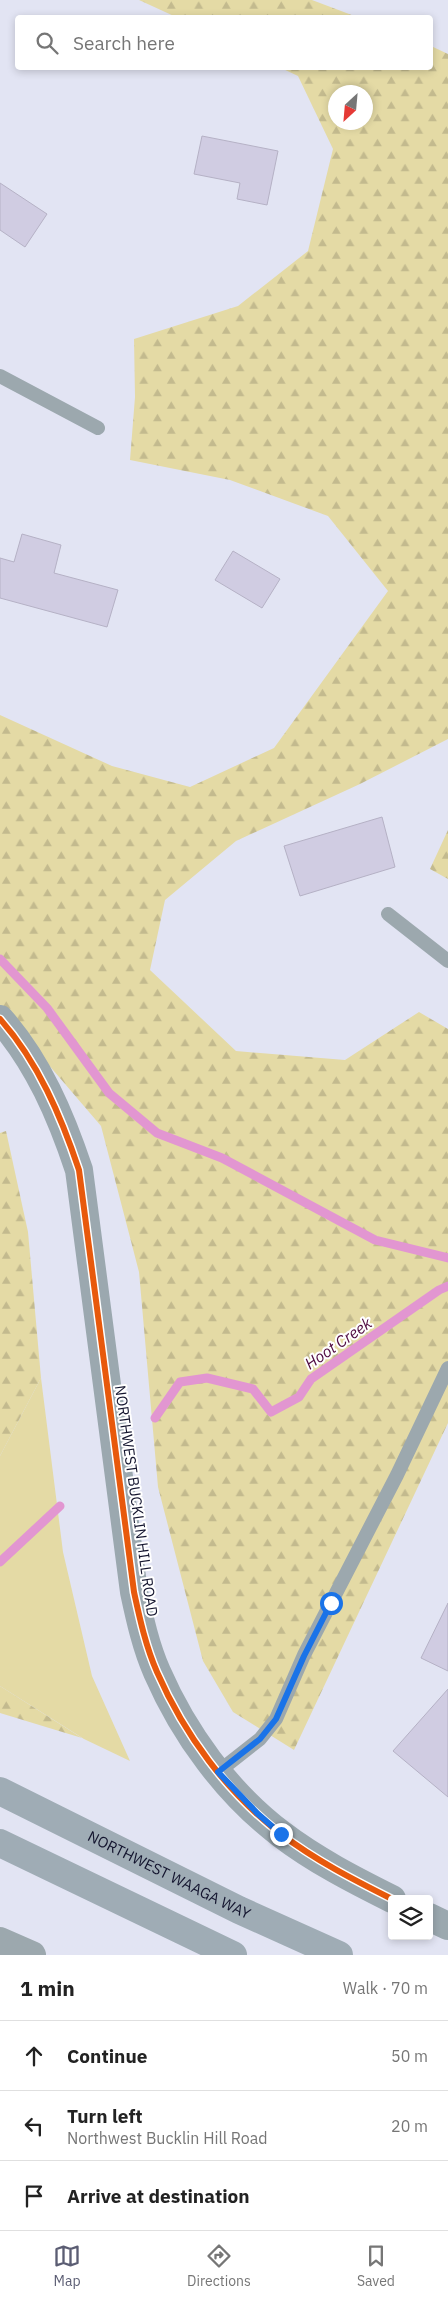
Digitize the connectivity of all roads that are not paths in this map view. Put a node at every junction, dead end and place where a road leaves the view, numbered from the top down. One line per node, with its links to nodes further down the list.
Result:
1 (0, 376): 2 (lane)
2 (98, 428)
3 (388, 914): 4 (lane)
4 (448, 961)
5 (0, 1019): 7 (main road, NORTHWEST BUCKLIN HILL ROAD)
6 (448, 1368): 7 (lane)
7 (218, 1772): 11 (main road, NORTHWEST BUCKLIN HILL ROAD)
8 (0, 1791): 18 (highway, NORTHWEST WAAGA WAY)
9 (0, 1842): 14 (highway)
10 (0, 1863): 14 (highway)
11 (388, 1897)
12 (433, 1919): 13 (main road)
13 (448, 1926)
14 (193, 1935): 17 (highway)
15 (0, 1941): 16 (street)
16 (32, 1955)
17 (233, 1955)
18 (339, 1955)

